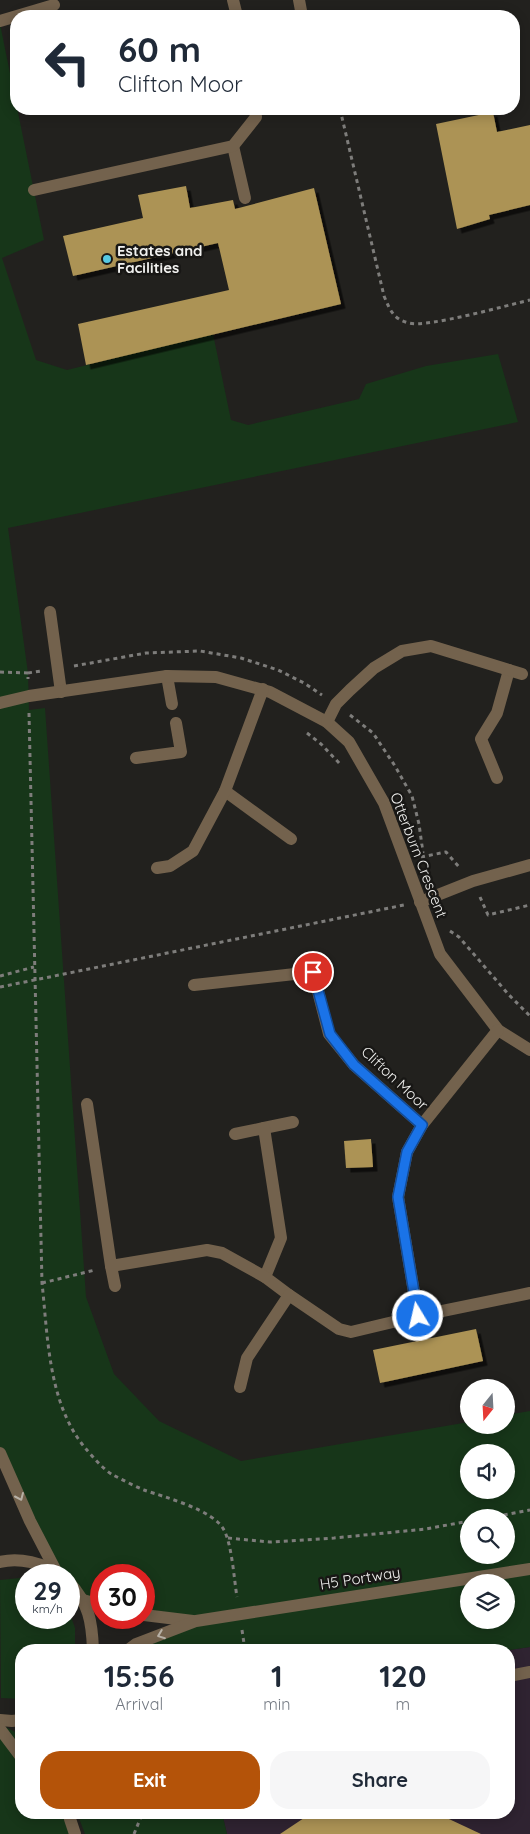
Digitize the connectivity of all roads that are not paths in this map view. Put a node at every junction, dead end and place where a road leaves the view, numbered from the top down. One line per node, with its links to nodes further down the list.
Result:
1 (256, 115): 2 (street)
2 (233, 146): 3 (street); 4 (street)
3 (34, 190)
4 (245, 198)
5 (50, 612): 10 (street)
6 (509, 670): 7 (street); 14 (street); 16 (street)
7 (522, 674)
8 (168, 676): 9 (street, Otterburn Crescent); 10 (street, Otterburn Crescent); 12 (street)
9 (263, 689): 14 (street, Otterburn Crescent); 17 (street)
10 (61, 692): 11 (street, Otterburn Crescent)
11 (0, 703)
12 (172, 704)
13 (176, 722): 15 (street)
14 (327, 722): 21 (street, Otterburn Crescent)
15 (136, 758)
16 (497, 778)
17 (225, 791): 18 (street); 20 (street)
18 (291, 839)
19 (530, 865): 21 (street)
20 (157, 868)
21 (420, 902): 23 (street, Otterburn Crescent)
22 (194, 986): 27 (street, Clifton Moor)
23 (498, 1030): 24 (street, Otterburn Crescent); 27 (street, Clifton Moor)
24 (530, 1050)
25 (87, 1104): 30 (street)
26 (294, 1122): 28 (street)
27 (422, 1125): 35 (street, Clifton Moor)
28 (264, 1128): 29 (street); 31 (street)
29 (235, 1134)
30 (111, 1266): 31 (street); 32 (street)
31 (265, 1277): 34 (street)
32 (115, 1286)
33 (530, 1293): 35 (street)
34 (289, 1295): 35 (street); 36 (street)
35 (418, 1316)
36 (240, 1386)
37 (0, 1453): 40 (street, one-way to 40)
38 (0, 1562): 39 (street)
39 (35, 1564)
40 (53, 1564)
41 (530, 1569): 46 (street, H5 Portway)
42 (80, 1596): 43 (street)
43 (83, 1600): 44 (street); 47 (street)
44 (90, 1602)
45 (155, 1616): 46 (street, H5 Portway)
46 (196, 1621): 48 (street, H5 Portway, one-way to 48)
47 (93, 1644)
48 (136, 1644)
49 (530, 1672): 50 (street)
50 (515, 1675)
51 (0, 1720): 52 (street)
52 (15, 1720)
53 (0, 1730): 54 (street)
54 (15, 1749)
55 (69, 1819): 56 (street)
56 (75, 1834)

